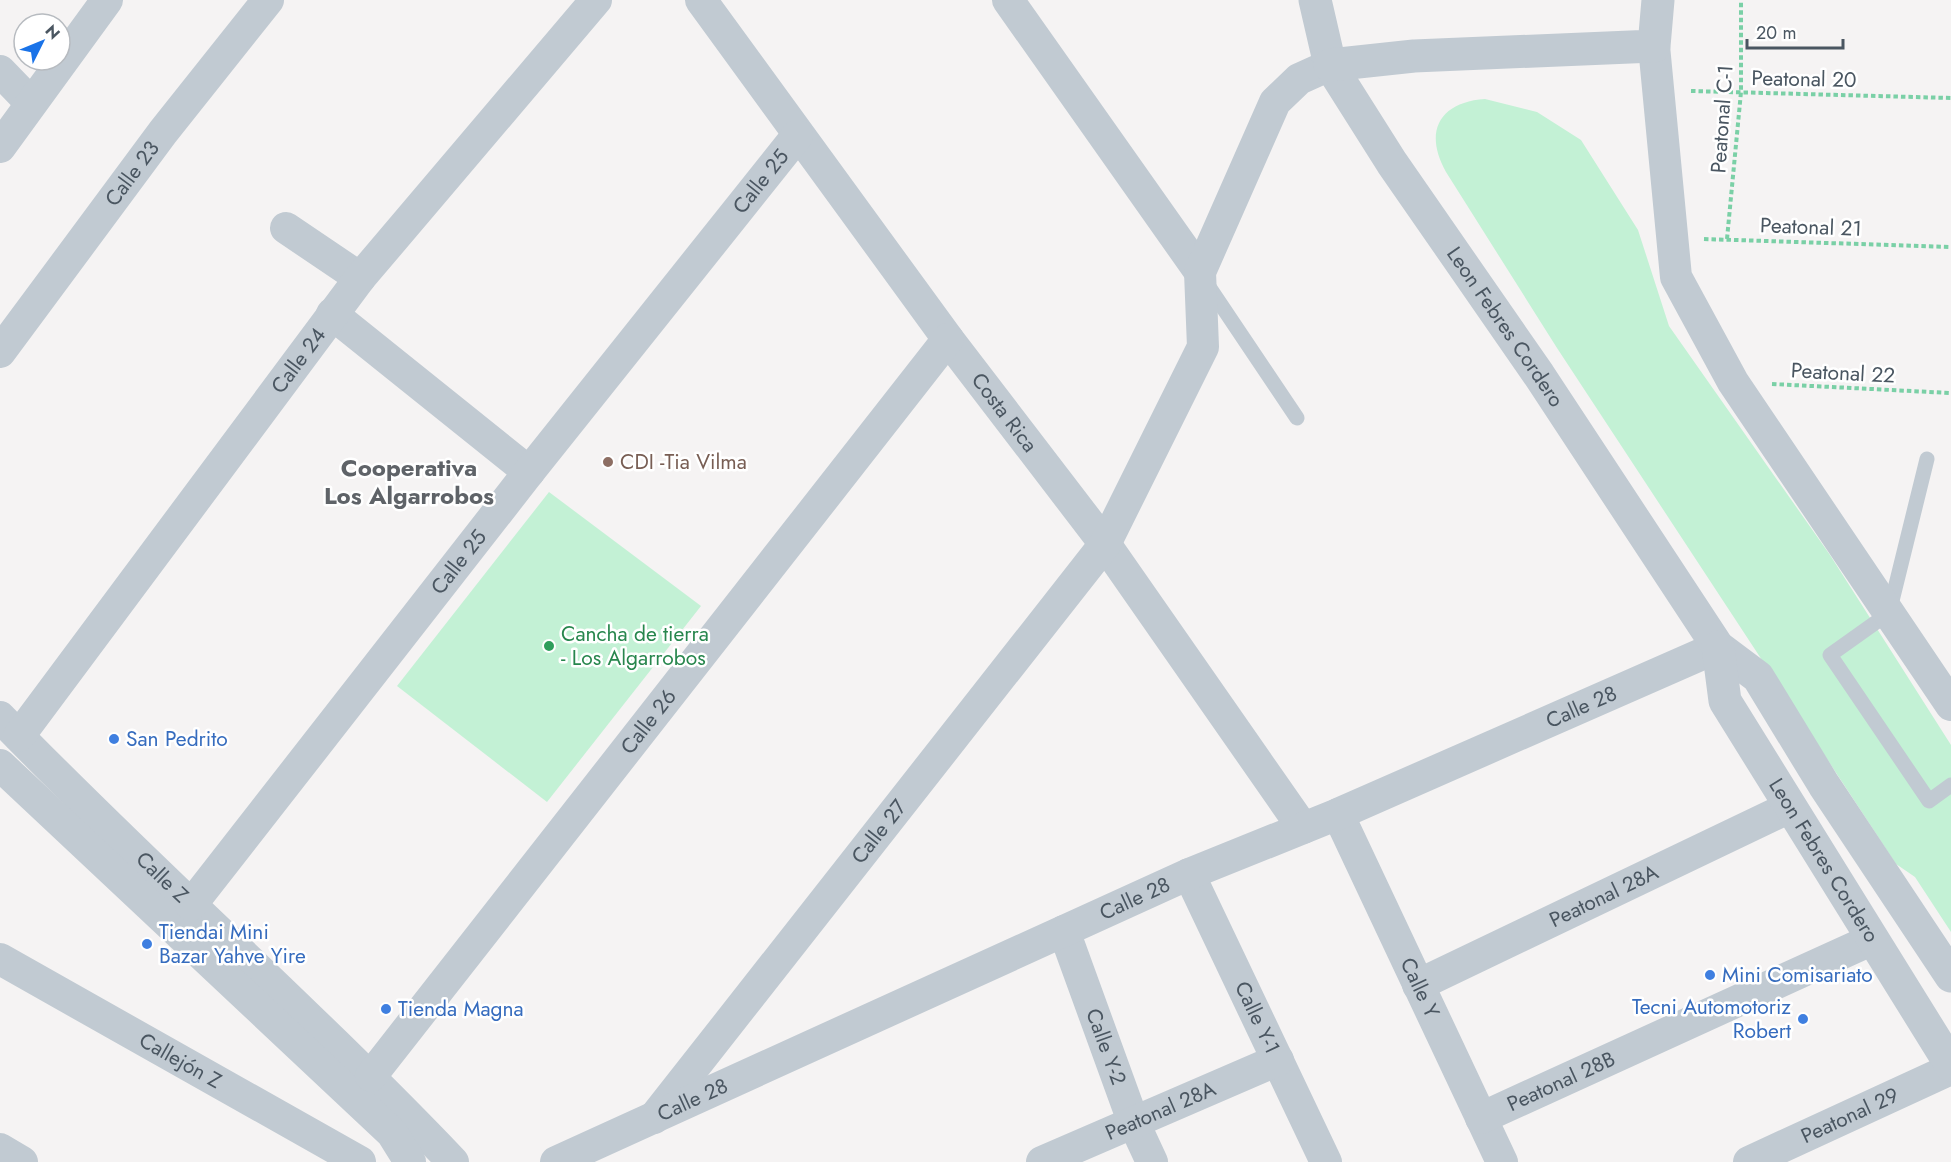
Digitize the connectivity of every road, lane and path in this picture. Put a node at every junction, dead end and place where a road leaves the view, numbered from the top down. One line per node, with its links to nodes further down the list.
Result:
1 (107, 0): 15 (street)
2 (268, 0): 26 (street, Calle 23)
3 (596, 0): 23 (street, Calle 24)
4 (701, 0): 16 (street, Costa Rica)
5 (1008, 0): 22 (street)
6 (1315, 0): 10 (street, Leon Febres Cordero)
7 (1658, 0): 9 (street)
8 (1741, 0): 13 (path, Peatonal C-1)
9 (1654, 46): 10 (street); 12 (street)
10 (1330, 65): 22 (street); 34 (street, Leon Febres Cordero)
11 (0, 71): 15 (street)
12 (1657, 90): 13 (path, Peatonal 20); 19 (street)
13 (1741, 92): 14 (path, Peatonal 20); 20 (path, Peatonal C-1)
14 (1951, 98)
15 (31, 103): 17 (street)
16 (797, 136): 25 (street, Costa Rica); 31 (street, Calle 25)
17 (0, 147)
18 (286, 228): 23 (street)
19 (1670, 237): 20 (path, Peatonal 21); 27 (street)
20 (1727, 239): 21 (path, Peatonal 21)
21 (1951, 247)
22 (1200, 272): 29 (lane); 32 (street, Calle 27)
23 (360, 278): 24 (street, Calle 24)
24 (332, 314): 31 (street); 36 (street, Calle 24)
25 (948, 339): 32 (street, Costa Rica); 51 (street, Calle 26)
26 (0, 352)
27 (1733, 382): 28 (path, Peatonal 22); 33 (street)
28 (1951, 393)
29 (1297, 418)
30 (1927, 459): 33 (lane)
31 (529, 472): 43 (street, Calle 25)
32 (1105, 544): 41 (street, Costa Rica); 52 (street, Calle 27)
33 (1889, 613): 35 (street); 38 (lane)
34 (1718, 647): 39 (street, Leon Febres Cordero); 40 (street, Calle 28); 47 (street, Leon Febres Cordero)
35 (1951, 705)
36 (9, 726): 43 (street, Calle Z)
37 (0, 765): 58 (street, Calle Z)
38 (1951, 785)
39 (1790, 807): 45 (street, Leon Febres Cordero); 48 (street, Peatonal 28A)
40 (1338, 814): 41 (street, Calle 28); 48 (street, Calle Y)
41 (1302, 828): 42 (street, Calle 28)
42 (1190, 874): 44 (street, Calle 28); 49 (street, Calle Y-1)
43 (191, 905): 51 (street, Calle Z)
44 (1064, 931): 52 (street, Calle 28); 54 (street, Calle Y-2)
45 (1871, 940): 50 (street, Leon Febres Cordero); 53 (street, Peatonal 28B)
46 (0, 959): 57 (street, Callejón Z)
47 (1951, 976)
48 (1418, 985): 53 (street, Calle Y)
49 (1278, 1060): 54 (street, Peatonal 28A); 63 (street, Calle Y-1)
50 (1951, 1067): 65 (street, Peatonal 29)
51 (371, 1076): 59 (street, Calle Z)
52 (654, 1118): 60 (street, Calle 28)
53 (1481, 1119): 64 (street, Calle Y)
54 (1133, 1121): 61 (street, Peatonal 28A); 62 (street, Calle Y-2)
55 (0, 1149): 56 (street)
56 (22, 1162)
57 (360, 1162)
58 (410, 1162)
59 (453, 1162)
60 (556, 1162)
61 (1042, 1162)
62 (1152, 1162)
63 (1326, 1162)
64 (1502, 1162)
65 (1749, 1162)

